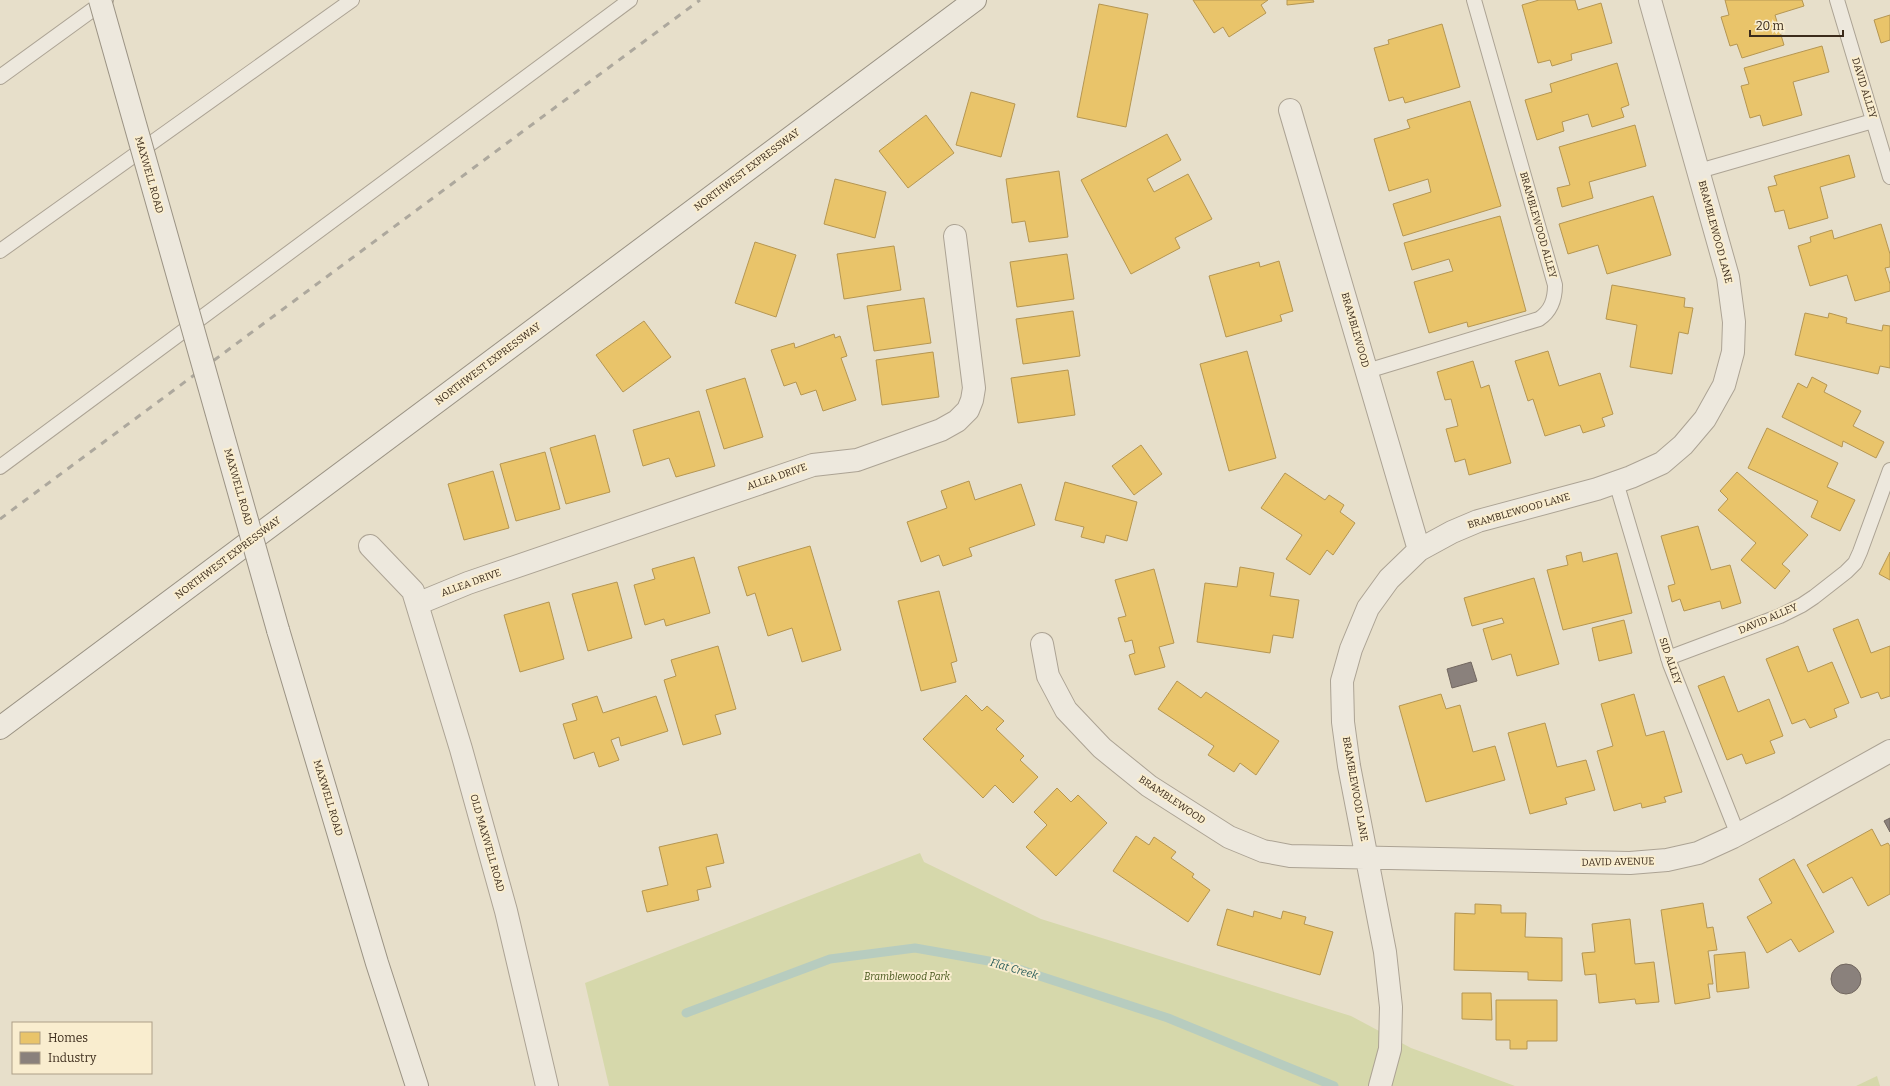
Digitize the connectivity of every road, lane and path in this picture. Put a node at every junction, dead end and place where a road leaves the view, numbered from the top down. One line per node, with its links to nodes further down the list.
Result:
1 (100, 0): 29 (street, MAXWELL ROAD, bridge)
2 (106, 0): 9 (lane)
3 (352, 0): 15 (lane)
4 (630, 0): 17 (lane)
5 (975, 0): 25 (street, NORTHWEST EXPRESSWAY)
6 (1474, 0): 16 (lane, BRAMBLEWOOD ALLEY)
7 (1650, 0): 12 (street, BRAMBLEWOOD LANE)
8 (1837, 0): 11 (lane, DAVID ALLEY)
9 (0, 77)
10 (1290, 110): 16 (street, BRAMBLEWOOD)
11 (1873, 121): 12 (lane); 13 (lane, DAVID ALLEY)
12 (1699, 171): 19 (street, BRAMBLEWOOD LANE)
13 (1890, 177)
14 (955, 236): 22 (street, ALLEA DRIVE)
15 (0, 250)
16 (1367, 371): 21 (street, BRAMBLEWOOD)
17 (0, 467)
18 (1890, 470): 24 (lane, DAVID ALLEY)
19 (1616, 482): 21 (street, BRAMBLEWOOD LANE); 24 (lane, SID ALLEY)
20 (370, 546): 22 (street, OLD MAXWELL ROAD)
21 (1419, 550): 28 (street, BRAMBLEWOOD LANE)
22 (416, 604): 30 (street, OLD MAXWELL ROAD)
23 (1042, 644): 28 (street, BRAMBLEWOOD)
24 (1668, 658): 27 (lane, SID ALLEY)
25 (0, 728)
26 (1890, 751): 27 (street, DAVID AVENUE)
27 (1738, 835): 28 (street, DAVID AVENUE)
28 (1368, 858): 31 (street, BRAMBLEWOOD LANE)
29 (417, 1086)
30 (547, 1086)
31 (1380, 1086)

